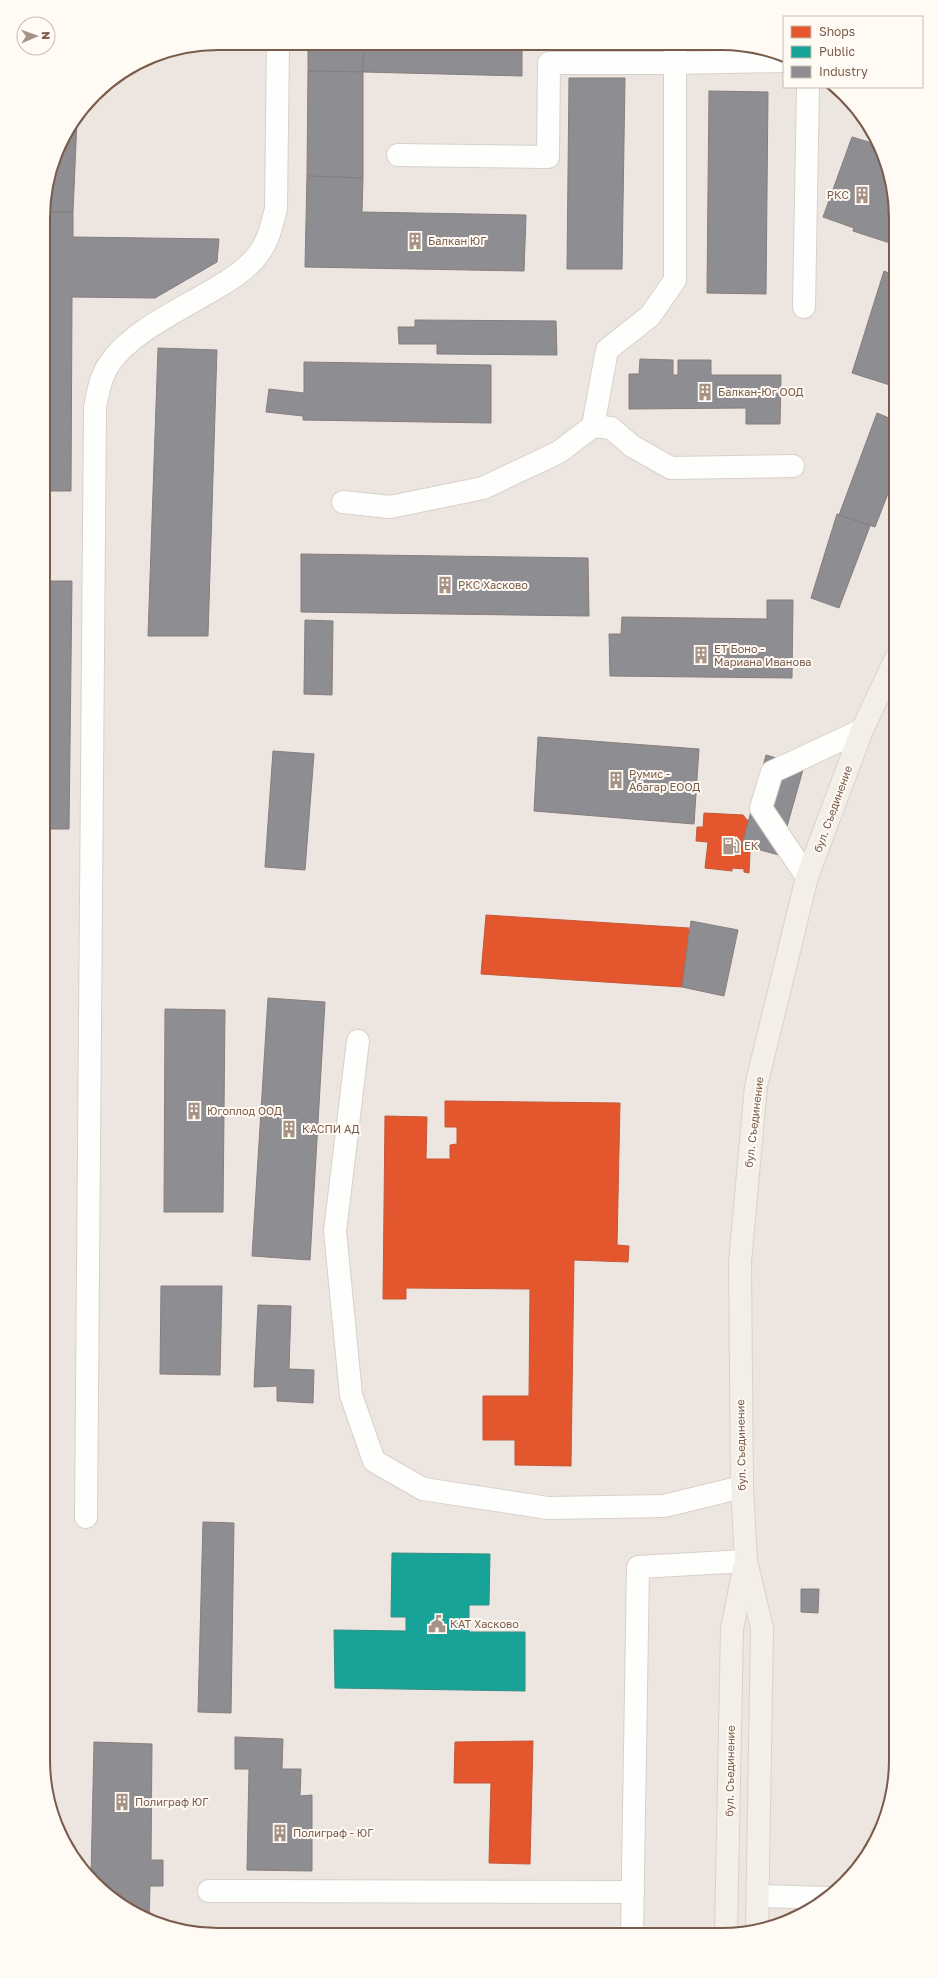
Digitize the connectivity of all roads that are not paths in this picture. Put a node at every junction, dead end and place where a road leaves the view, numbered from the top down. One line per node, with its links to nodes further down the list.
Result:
1 (278, 50): 16 (lane)
2 (549, 54): 3 (lane); 6 (lane)
3 (674, 55): 4 (lane); 8 (lane)
4 (779, 61)
5 (808, 88): 7 (lane)
6 (398, 155)
7 (804, 307)
8 (593, 426): 9 (lane); 10 (lane)
9 (793, 466)
10 (343, 502)
11 (889, 673): 12 (main road, бул. Съединение)
12 (862, 730): 13 (main road, бул. Съединение); 13 (lane)
13 (807, 877): 15 (main road, бул. Съединение)
14 (358, 1041): 15 (lane)
15 (742, 1488): 17 (main road, бул. Съединение)
16 (86, 1517)
17 (746, 1560): 19 (lane); 20 (main road, бул. Съединение); 24 (main road, бул. Съединение)
18 (209, 1891): 19 (lane)
19 (633, 1892): 23 (lane)
20 (758, 1896): 21 (lane); 22 (main road, бул. Съединение)
21 (817, 1898)
22 (757, 1924)
23 (632, 1928)
24 (726, 1928)

